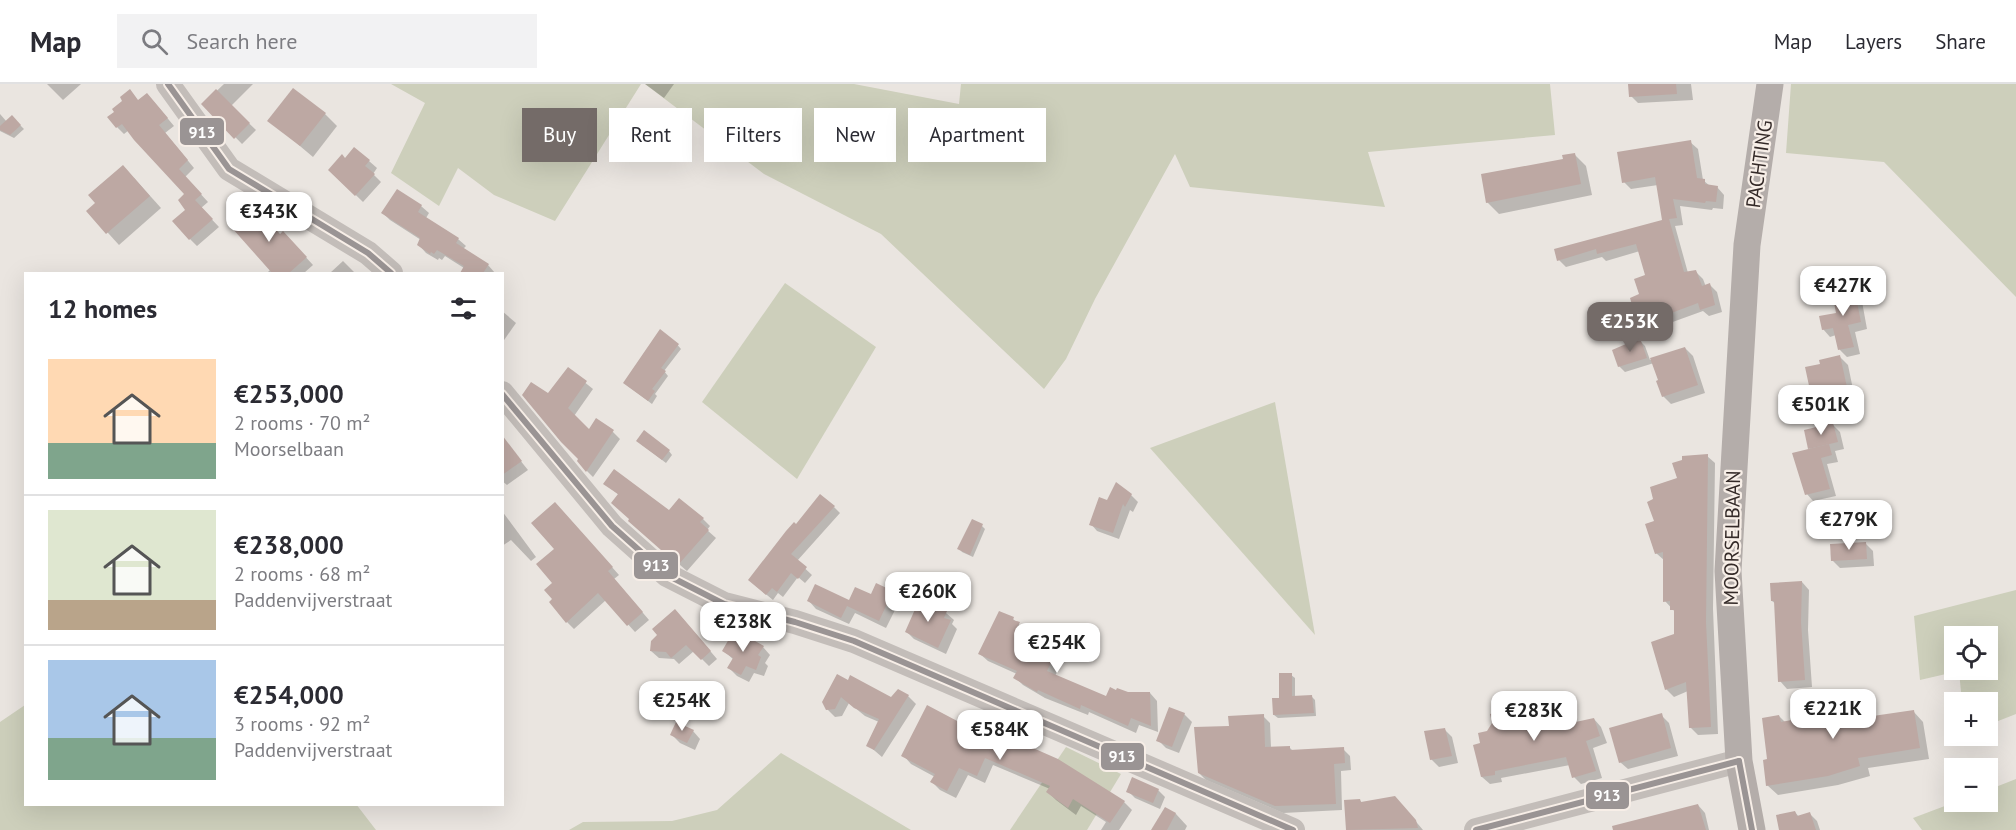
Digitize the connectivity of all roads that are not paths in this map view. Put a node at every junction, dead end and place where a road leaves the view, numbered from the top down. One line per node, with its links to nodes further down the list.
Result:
1 (168, 84): 4 (street)
2 (1770, 84): 3 (main road, PACHTING)
3 (1747, 245): 6 (main road, MOORSELBAAN)
4 (390, 272)
5 (504, 395): 7 (street)
6 (1739, 761): 8 (street); 9 (main road, MOORSELBAAN)
7 (1293, 830)
8 (1476, 830)
9 (1752, 830)

